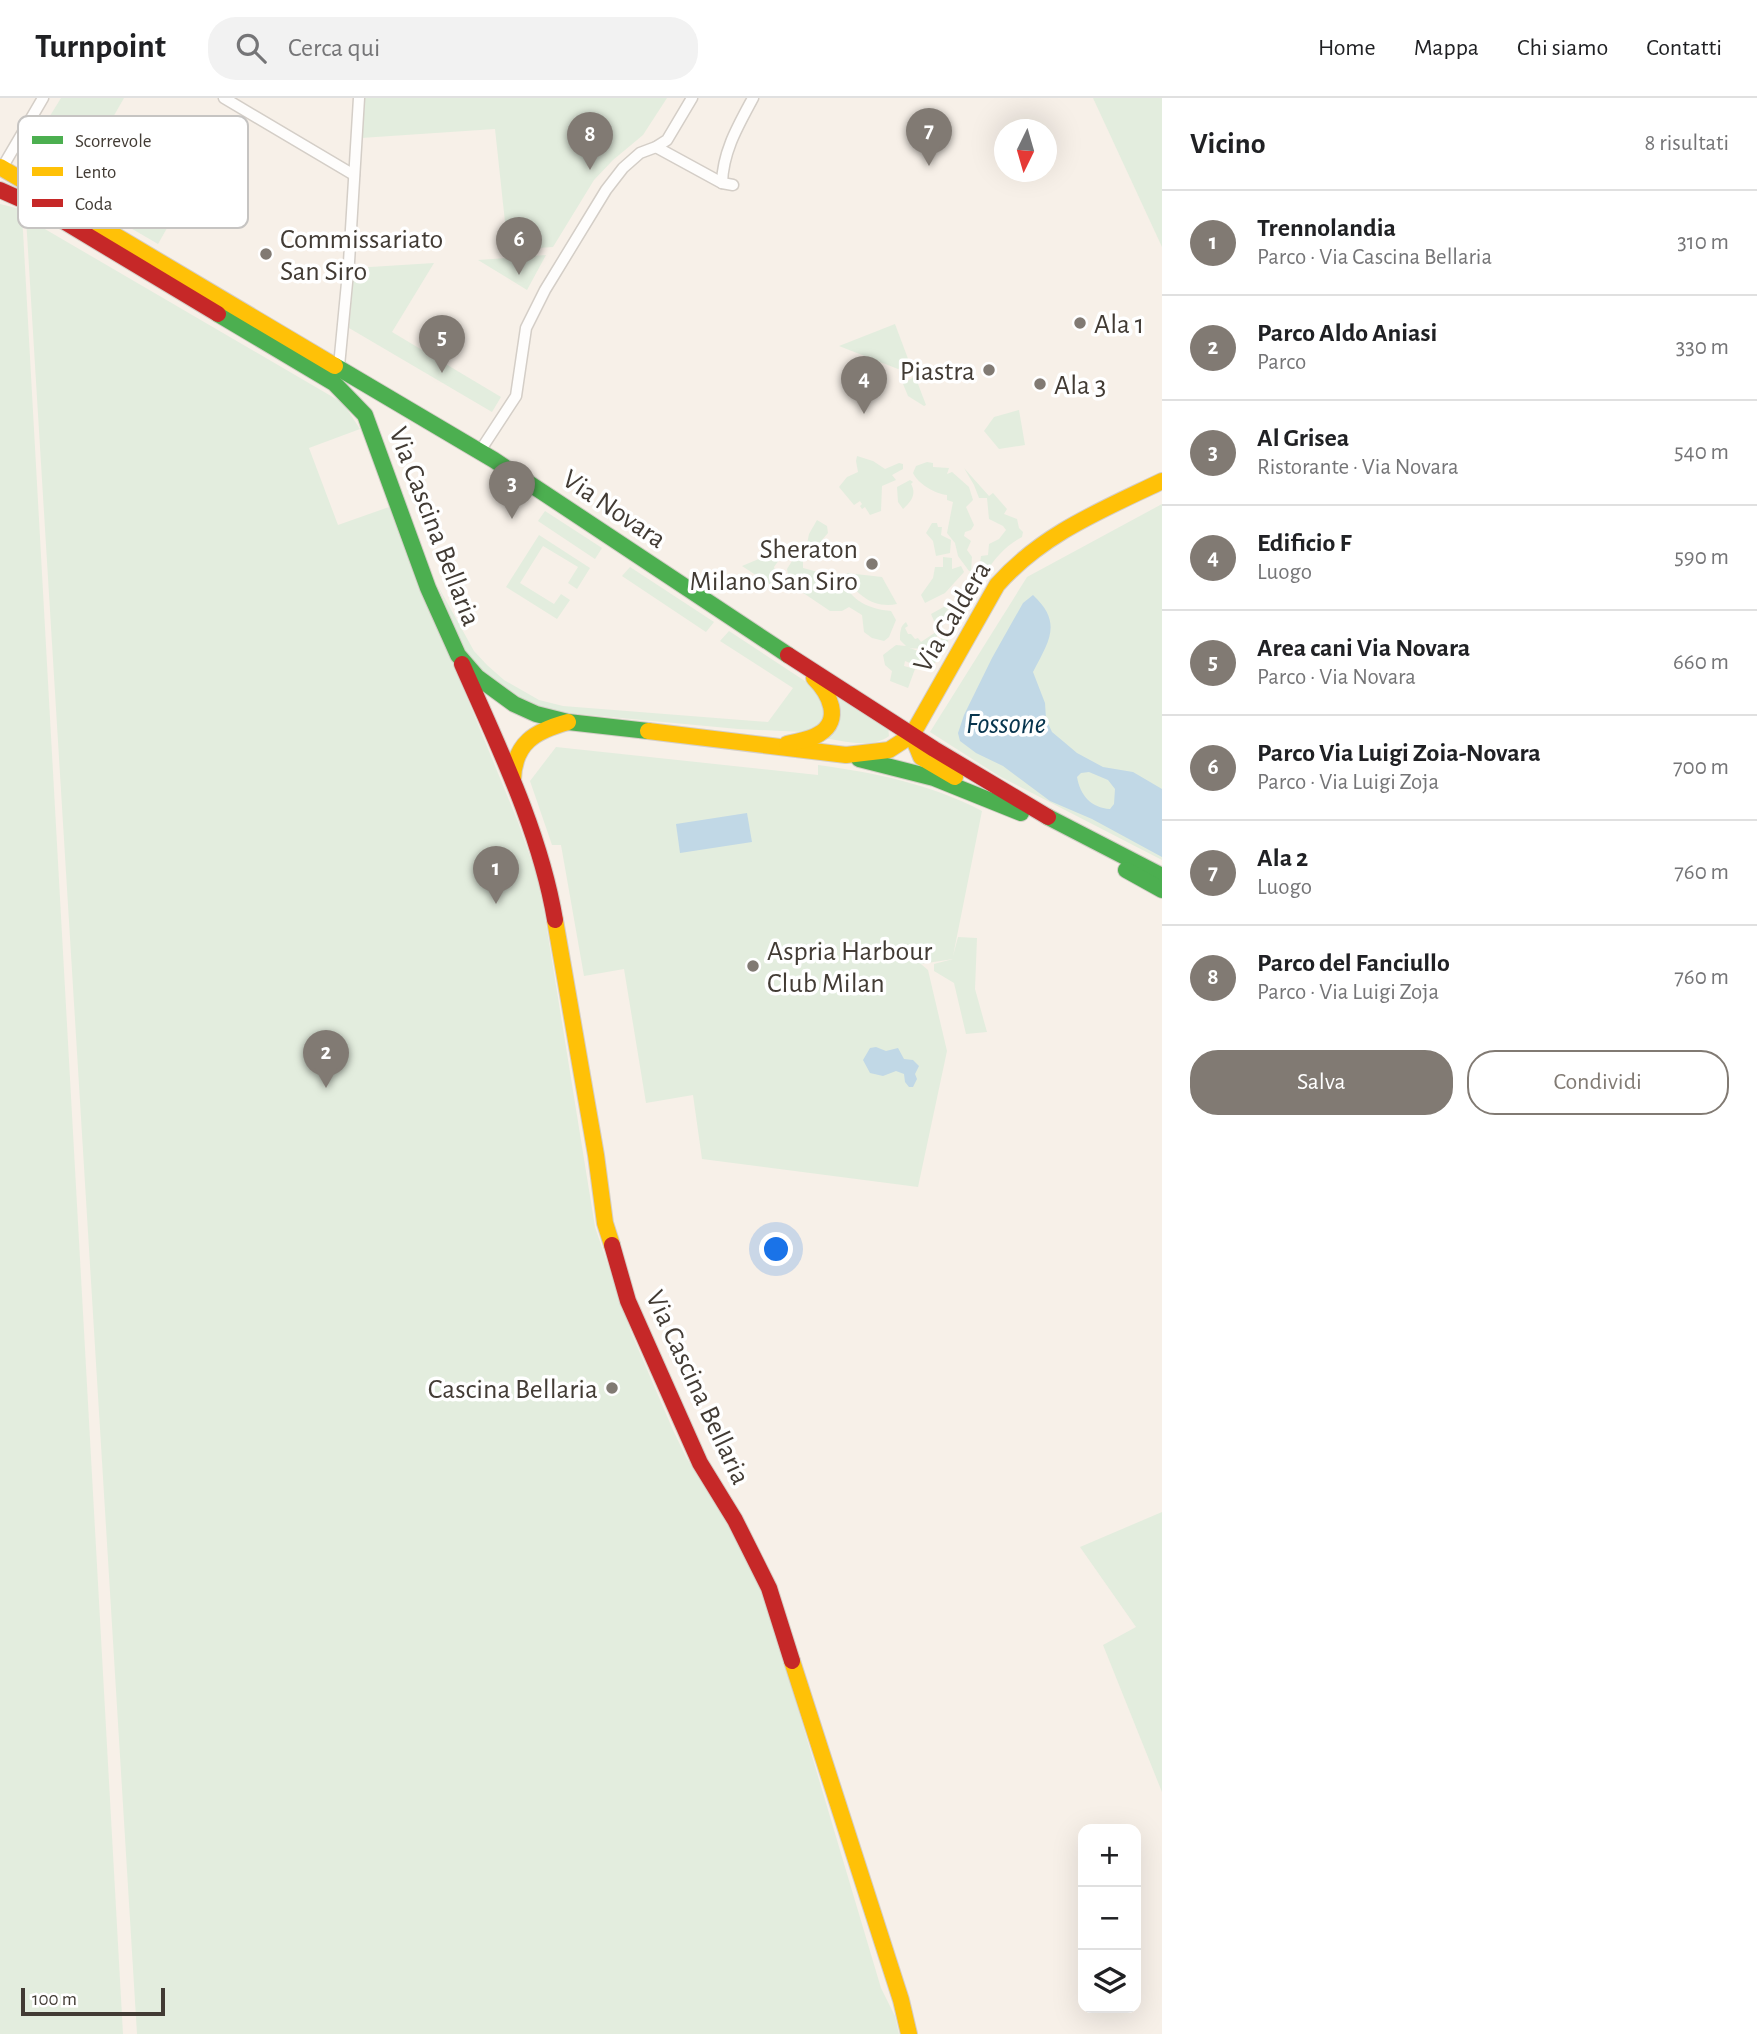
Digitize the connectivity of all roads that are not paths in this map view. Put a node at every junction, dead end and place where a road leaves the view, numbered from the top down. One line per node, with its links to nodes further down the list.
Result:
1 (43, 98): 6 (street)
2 (224, 98): 10 (street)
3 (359, 98): 10 (street)
4 (692, 98): 8 (street)
5 (753, 98): 8 (street)
6 (32, 116)
7 (18, 140): 9 (street)
8 (656, 147): 18 (street)
9 (1, 169): 11 (main road, Via Novara); 12 (main road)
10 (354, 175): 15 (street)
11 (18, 179)
12 (6, 192)
13 (75, 228): 17 (main road)
14 (102, 228): 15 (main road, Via Novara)
15 (339, 366): 16 (main road, Via Novara)
16 (388, 395): 17 (main road); 18 (main road, Via Novara)
17 (365, 415): 21 (main road, Via Cascina Bellaria)
18 (480, 451): 20 (main road, Via Novara)
19 (1162, 481): 23 (main road, Via Caldera)
20 (779, 650): 23 (main road, Via Novara); 24 (main road)
21 (458, 655): 22 (main road, Via Cascina Bellaria); 26 (main road, Via Cascina Bellaria)
22 (568, 722): 24 (main road, Via Cascina Bellaria); 26 (main road, Via Cascina Bellaria)
23 (912, 735): 25 (main road); 27 (main road); 28 (main road, Via Novara)
24 (774, 747): 25 (main road, Via Cascina Bellaria)
25 (846, 755): 27 (main road)
26 (514, 786): 30 (main road, Via Cascina Bellaria)
27 (1003, 804): 29 (main road)
28 (1162, 876)
29 (1162, 890)
30 (909, 2034)

